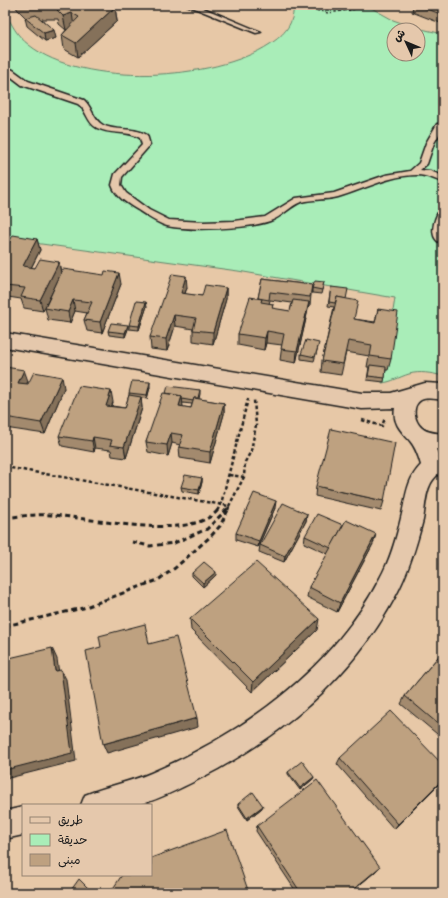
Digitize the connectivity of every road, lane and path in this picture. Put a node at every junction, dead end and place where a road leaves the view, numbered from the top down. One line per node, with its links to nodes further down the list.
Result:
1 (142, 5): 2 (path)
2 (161, 5)
3 (190, 5): 6 (lane)
4 (313, 5): 5 (path)
5 (358, 5)
6 (258, 32)
7 (5, 69): 10 (lane)
8 (440, 126): 9 (lane)
9 (424, 161): 10 (lane); 11 (lane)
10 (412, 173): 11 (lane)
11 (434, 175): 12 (lane)
12 (443, 179)
13 (443, 211): 14 (lane)
14 (443, 241)
15 (5, 340): 20 (street)
16 (443, 392): 19 (street)
17 (249, 394): 25 (path)
18 (254, 395): 26 (path)
19 (410, 397): 20 (street); 21 (street)
20 (362, 401): 21 (street)
21 (412, 431): 22 (street); 27 (street)
22 (443, 442)
23 (443, 458): 27 (street)
24 (5, 467): 28 (path)
25 (229, 475): 26 (path); 28 (path)
26 (244, 477): 29 (path)
27 (420, 481): 33 (street)
28 (221, 504): 29 (path); 30 (path)
29 (229, 506): 31 (path); 32 (path)
30 (5, 518)
31 (132, 542)
32 (5, 626)
33 (98, 804)
34 (22, 821): 35 (street)
35 (5, 825)

